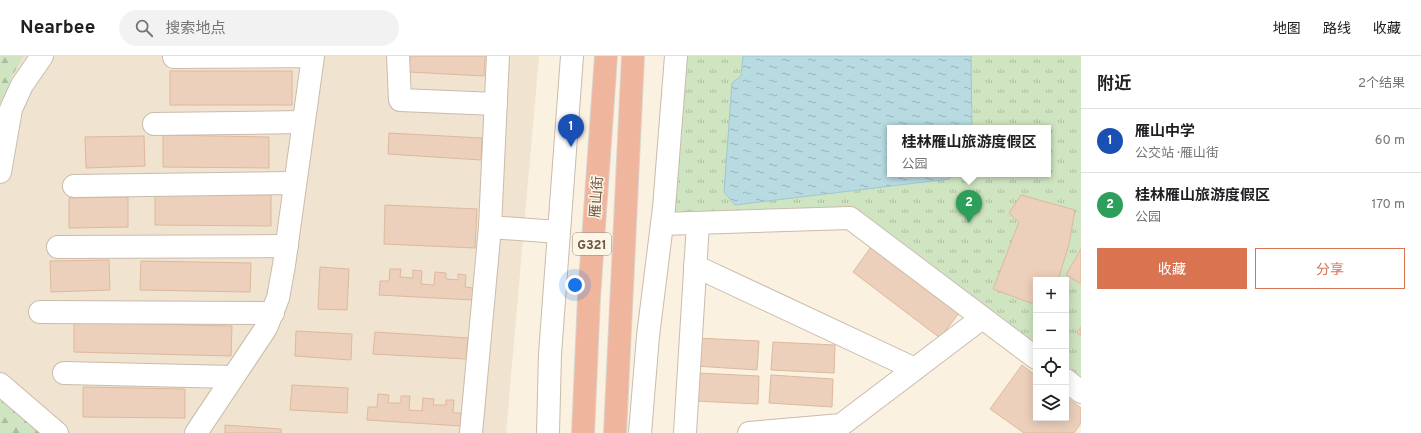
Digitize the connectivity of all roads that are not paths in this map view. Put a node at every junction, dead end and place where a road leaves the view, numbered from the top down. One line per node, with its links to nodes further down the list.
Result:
1 (42, 56): 13 (street)
2 (313, 56): 9 (street); 11 (street)
3 (398, 56): 10 (street)
4 (498, 56): 10 (street)
5 (572, 56): 19 (street)
6 (606, 56): 37 (highway, 雁山街 / G321)
7 (633, 56): 38 (highway, 雁山街 / G321)
8 (676, 56): 17 (street)
9 (174, 57)
10 (496, 104): 18 (street)
11 (303, 122): 12 (street); 14 (street)
12 (154, 124)
13 (0, 172)
14 (295, 183): 15 (street); 21 (street)
15 (74, 186)
16 (698, 223): 17 (street); 22 (street); 25 (street)
17 (662, 224): 39 (street)
18 (490, 227): 19 (street); 35 (street)
19 (558, 232): 36 (street)
20 (58, 246): 21 (street)
21 (287, 246): 24 (street)
22 (695, 266): 27 (street); 40 (street)
23 (40, 312): 24 (street)
24 (272, 313): 29 (street)
25 (982, 318): 26 (street); 27 (street)
26 (1033, 356)
27 (915, 369): 41 (street)
28 (64, 373): 29 (street)
29 (234, 377): 34 (street)
30 (1069, 382): 32 (street)
31 (0, 384): 33 (street)
32 (1081, 392)
33 (57, 433)
34 (196, 433)
35 (471, 433)
36 (548, 433)
37 (583, 433)
38 (614, 433)
39 (640, 433)
40 (684, 433)
41 (749, 433)

